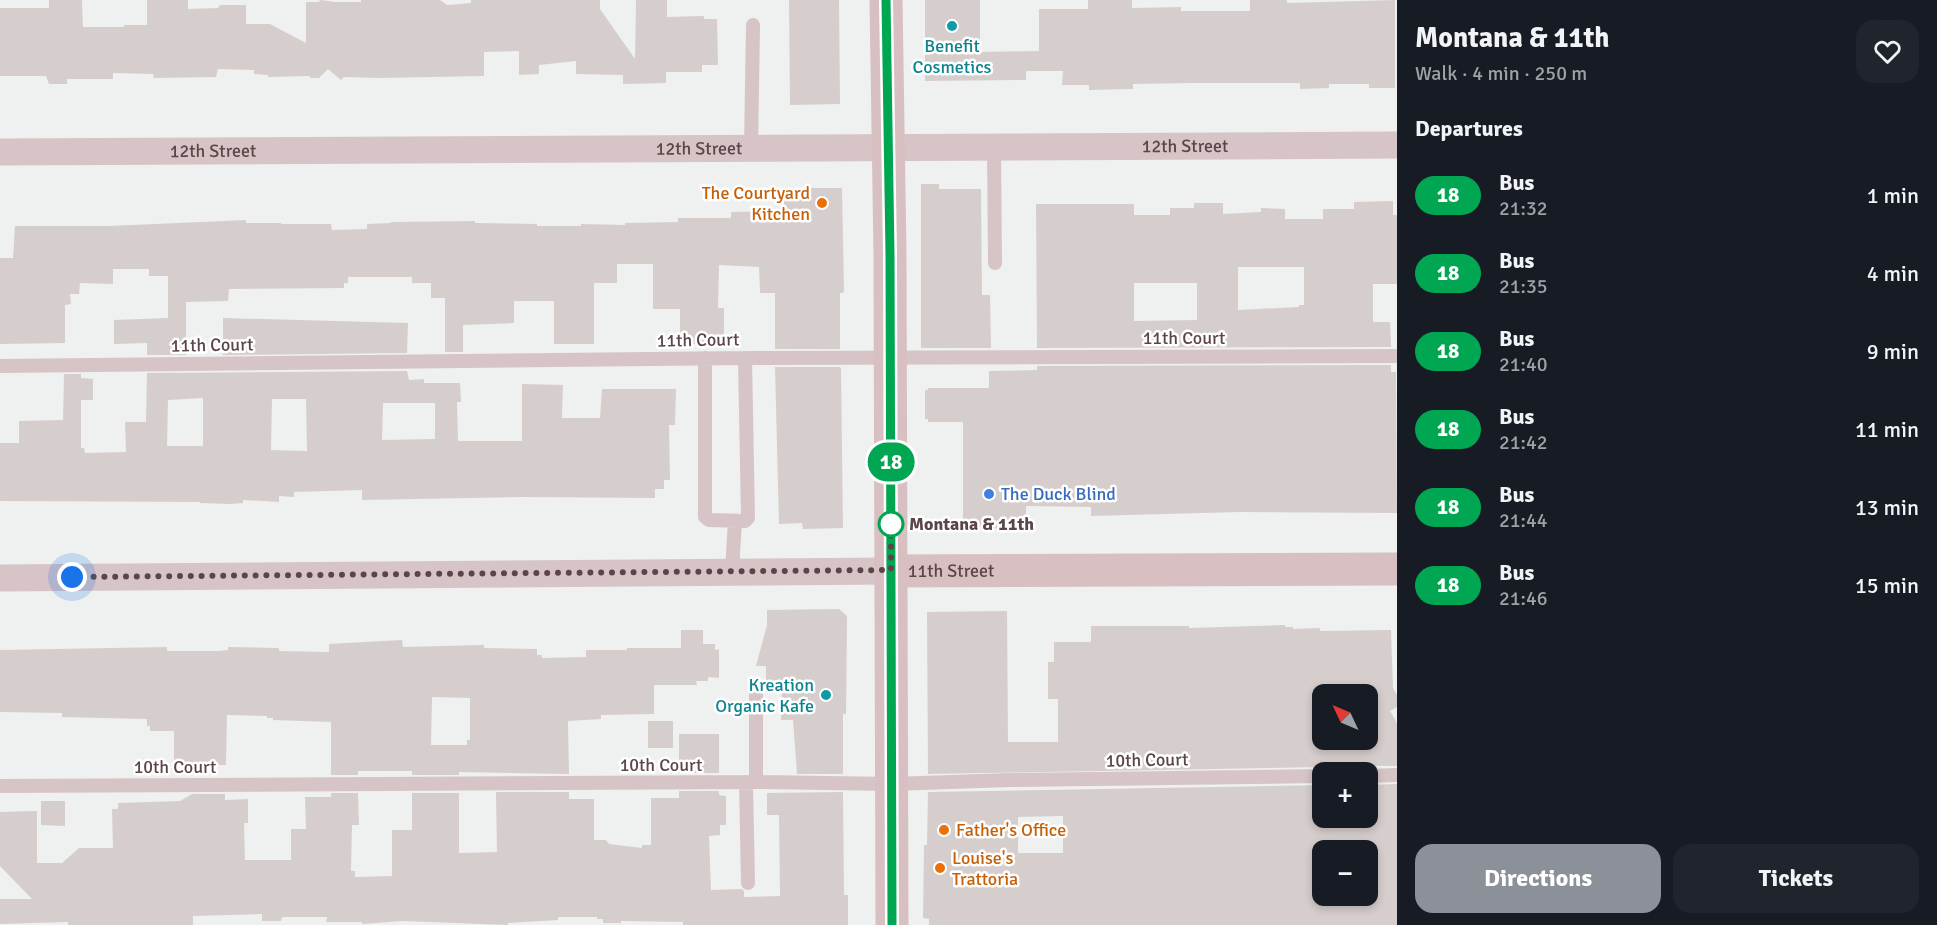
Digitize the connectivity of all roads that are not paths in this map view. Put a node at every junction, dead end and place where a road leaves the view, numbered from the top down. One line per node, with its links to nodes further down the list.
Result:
1 (886, 0): 6 (street)
2 (753, 25): 5 (lane)
3 (1397, 145): 4 (street, 12th Street)
4 (994, 147): 6 (street, 12th Street); 8 (lane)
5 (751, 148): 6 (street, 12th Street); 7 (street, 12th Street)
6 (887, 148): 12 (street)
7 (0, 152)
8 (995, 263)
9 (1397, 356): 12 (lane, 11th Court)
10 (705, 358): 11 (lane, 11th Court); 13 (lane, 11th Court); 14 (lane)
11 (745, 358): 12 (lane, 11th Court); 14 (lane)
12 (890, 358): 16 (street)
13 (0, 366)
14 (735, 521): 17 (lane)
15 (1397, 569): 16 (street, 11th Street)
16 (891, 570): 17 (street, 11th Street); 24 (street)
17 (732, 571): 18 (street, 11th Street)
18 (0, 578)
19 (756, 692): 23 (lane)
20 (1312, 776): 24 (lane, 10th Court)
21 (1378, 776): 22 (lane)
22 (1397, 776)
23 (751, 782): 24 (lane, 10th Court); 25 (lane, 10th Court); 26 (lane)
24 (892, 784): 27 (street)
25 (0, 786)
26 (748, 883)
27 (892, 925)

